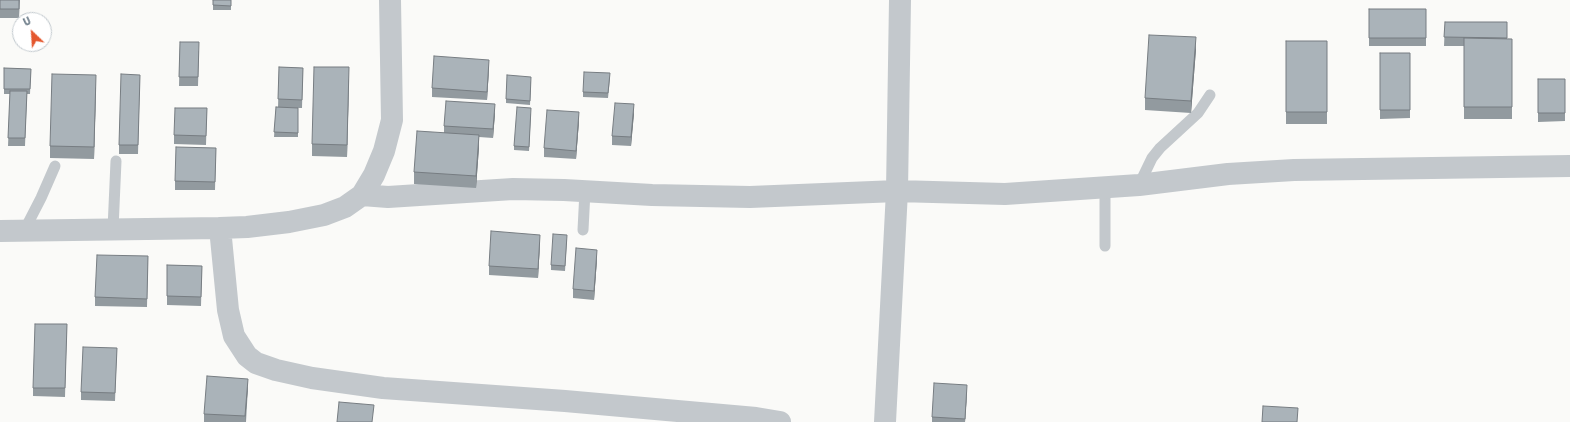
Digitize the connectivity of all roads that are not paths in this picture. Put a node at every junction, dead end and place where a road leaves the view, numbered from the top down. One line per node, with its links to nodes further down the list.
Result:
1 (390, 0): 11 (street)
2 (900, 0): 10 (street)
3 (1210, 95): 7 (lane)
4 (116, 162): 13 (lane)
5 (55, 166): 16 (lane)
6 (1570, 166): 7 (street)
7 (1139, 185): 8 (street)
8 (1105, 187): 10 (street); 17 (lane)
9 (585, 191): 10 (street); 11 (street); 14 (lane)
10 (897, 191): 19 (street)
11 (362, 195): 12 (street)
12 (220, 228): 13 (street); 18 (street)
13 (113, 229): 16 (street)
14 (584, 230)
15 (0, 231): 16 (street)
16 (24, 231)
17 (1105, 246)
18 (780, 422)
19 (885, 422)

